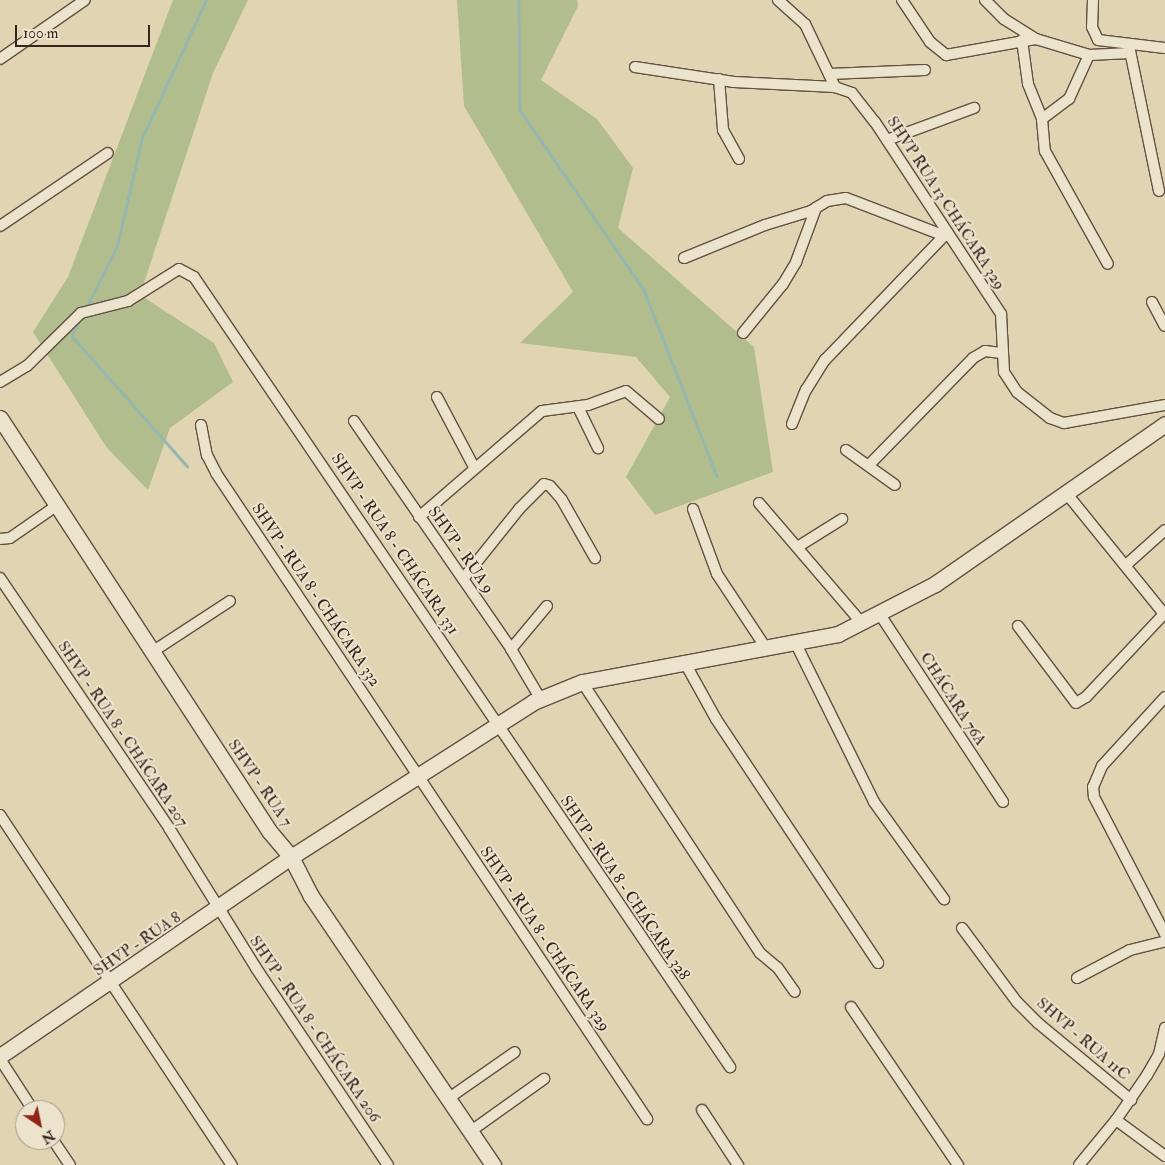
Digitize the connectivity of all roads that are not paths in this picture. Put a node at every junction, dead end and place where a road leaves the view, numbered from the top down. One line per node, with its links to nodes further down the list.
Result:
1 (85, 0): 11 (street)
2 (778, 0): 14 (street)
3 (902, 0): 7 (street)
4 (984, 0): 6 (street)
5 (1093, 0): 9 (street)
6 (1036, 39): 7 (street); 10 (street)
7 (1022, 40): 18 (street)
8 (1165, 48): 9 (street)
9 (1129, 49): 10 (street); 22 (street)
10 (1089, 55): 18 (street)
11 (0, 59)
12 (635, 67): 15 (street)
13 (925, 70): 14 (street)
14 (829, 74): 16 (street)
15 (719, 79): 16 (street); 21 (street)
16 (835, 86): 19 (street, SHVP RUA 13 CHÁCARA 329)
17 (974, 108): 19 (street)
18 (1042, 119): 27 (street)
19 (886, 140): 25 (street, SHVP RUA 13 CHÁCARA 329)
20 (108, 153): 24 (street)
21 (739, 159)
22 (1159, 191)
23 (816, 208): 25 (street); 26 (street); 30 (street)
24 (0, 226)
25 (946, 235): 31 (street, SHVP RUA 13 CHÁCARA 329); 39 (street)
26 (684, 258)
27 (1108, 264)
28 (1152, 302): 29 (street)
29 (1165, 326)
30 (743, 333)
31 (1001, 353): 35 (street); 44 (street)
32 (0, 382): 74 (street, SHVP - RUA 8 - CHÁCARA 331)
33 (437, 397): 45 (street)
34 (578, 406): 37 (street); 42 (street); 45 (street)
35 (1165, 406)
36 (0, 418): 49 (street, SHVP - RUA 7)
37 (659, 419)
38 (354, 421): 51 (street, SHVP - RUA 9)
39 (792, 424)
40 (1165, 424): 47 (street, SHVP - RUA 8)
41 (202, 425): 75 (street, SHVP - RUA 8 - CHÁCARA 332)
42 (598, 448)
43 (846, 450): 44 (street)
44 (869, 465): 46 (street)
45 (474, 467): 51 (street)
46 (895, 485)
47 (1067, 494): 57 (street); 62 (street, SHVP - RUA 8)
48 (759, 503): 55 (street)
49 (56, 506): 54 (street); 69 (street, SHVP - RUA 7)
50 (693, 509): 67 (street)
51 (419, 517): 59 (street, SHVP - RUA 9)
52 (842, 519): 55 (street)
53 (1165, 530): 57 (street)
54 (0, 539)
55 (799, 546): 64 (street)
56 (595, 558): 59 (street)
57 (1126, 565): 63 (street)
58 (0, 578): 80 (street, SHVP - RUA 8 - CHÁCARA 207)
59 (462, 579): 68 (street, SHVP - RUA 9)
60 (230, 601): 69 (street)
61 (547, 606): 68 (street)
62 (878, 613): 64 (street, SHVP - RUA 8); 76 (street, CHÁCARA 76A)
63 (1164, 615): 65 (street)
64 (862, 623): 66 (street, SHVP - RUA 8)
65 (1018, 626)
66 (796, 644): 67 (street, SHVP - RUA 8); 79 (street)
67 (766, 648): 70 (street, SHVP - RUA 8)
68 (511, 649): 73 (street, SHVP - RUA 9)
69 (152, 652): 78 (street, SHVP - RUA 7)
70 (685, 663): 71 (street, SHVP - RUA 8); 84 (street)
71 (582, 682): 73 (street, SHVP - RUA 8); 87 (street)
72 (1165, 697): 82 (street)
73 (540, 698): 74 (street, SHVP - RUA 8)
74 (496, 726): 75 (street, SHVP - RUA 8); 92 (street, SHVP - RUA 8 - CHÁCARA 328)
75 (419, 776): 78 (street, SHVP - RUA 8); 98 (street, SHVP - RUA 8 - CHÁCARA 329)
76 (1003, 802)
77 (0, 815): 86 (street)
78 (291, 857): 80 (street, SHVP - RUA 8); 94 (street, SHVP - RUA 7)
79 (944, 899)
80 (219, 909): 86 (street, SHVP - RUA 8); 105 (street, SHVP - RUA 8 - CHÁCARA 206)
81 (962, 928): 96 (street, SHVP - RUA 11C)
82 (1165, 934)
83 (1165, 941): 85 (street)
84 (878, 963)
85 (1076, 978)
86 (110, 983): 91 (street, SHVP - RUA 8); 104 (street)
87 (795, 992)
88 (851, 1007): 108 (street)
89 (1165, 1028): 96 (street)
90 (515, 1052): 94 (street)
91 (0, 1057): 95 (street)
92 (730, 1067)
93 (544, 1079): 100 (street)
94 (449, 1098): 100 (street, SHVP - RUA 7)
95 (27, 1100)
96 (1131, 1100): 99 (street)
97 (702, 1110): 107 (street)
98 (647, 1119)
99 (1116, 1120): 102 (street); 109 (street)
100 (470, 1131): 106 (street, SHVP - RUA 7)
101 (60, 1150): 103 (street)
102 (1165, 1156)
103 (70, 1165)
104 (232, 1165)
105 (388, 1165)
106 (493, 1165)
107 (738, 1165)
108 (958, 1165)
109 (1078, 1165)

